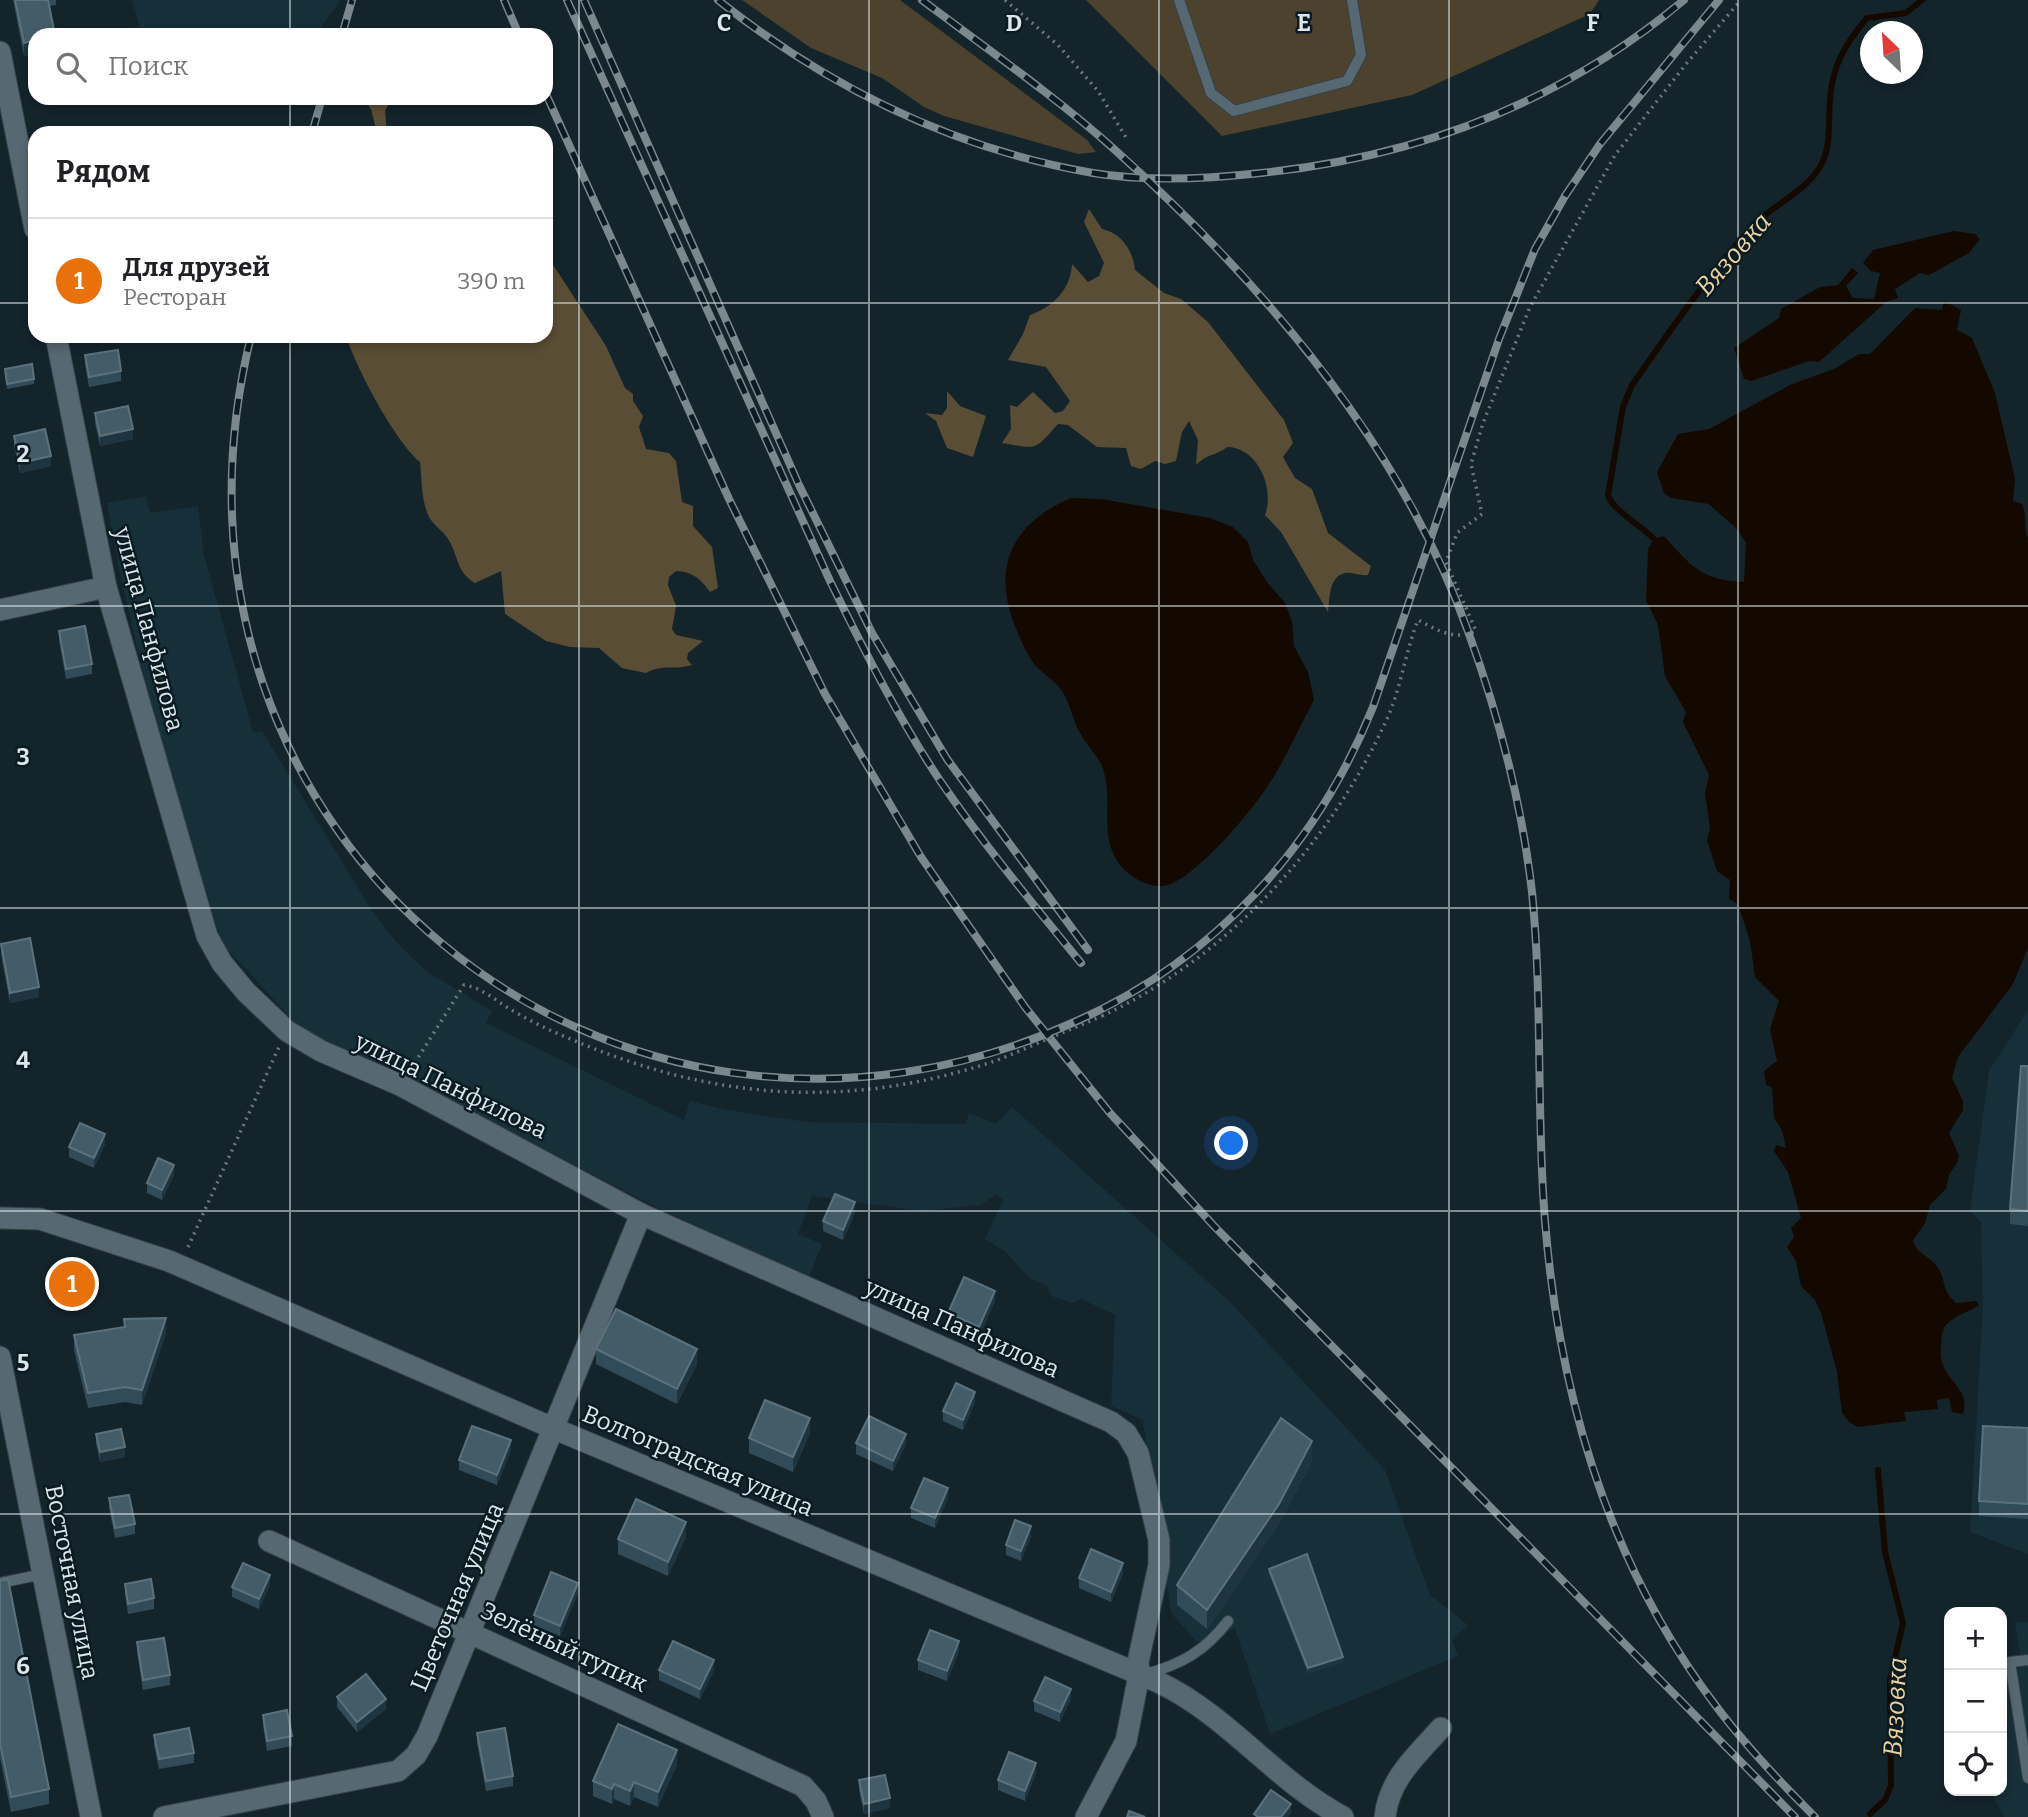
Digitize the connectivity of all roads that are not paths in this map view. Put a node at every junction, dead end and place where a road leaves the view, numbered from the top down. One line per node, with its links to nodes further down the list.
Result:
1 (1179, 0): 2 (lane)
2 (1352, 0)
3 (0, 52): 4 (street)
4 (28, 194)
5 (57, 343): 6 (street, улица Панфилова)
6 (106, 587): 7 (street); 8 (street, улица Панфилова)
7 (0, 610)
8 (641, 1214): 11 (street, Цветочная улица); 18 (street, улица Панфилова)
9 (0, 1218): 11 (street, Волгоградская улица)
10 (0, 1359): 13 (street, Восточная улица)
11 (555, 1429): 16 (street, Цветочная улица); 18 (street, Волгоградская улица)
12 (269, 1541): 16 (street, Зелёный тупик)
13 (43, 1573): 14 (lane); 21 (street, Восточная улица)
14 (0, 1583)
15 (1228, 1621): 18 (lane)
16 (472, 1633): 22 (street, Цветочная улица); 23 (street, Зелёный тупик)
17 (2028, 1660): 20 (lane)
18 (1139, 1675): 24 (street, улица Панфилова); 25 (street, Волгоградская улица)
19 (1441, 1728): 26 (street)
20 (2028, 1778)
21 (91, 1817)
22 (164, 1817)
23 (823, 1817)
24 (1086, 1817)
25 (1343, 1817)
26 (1385, 1817)

